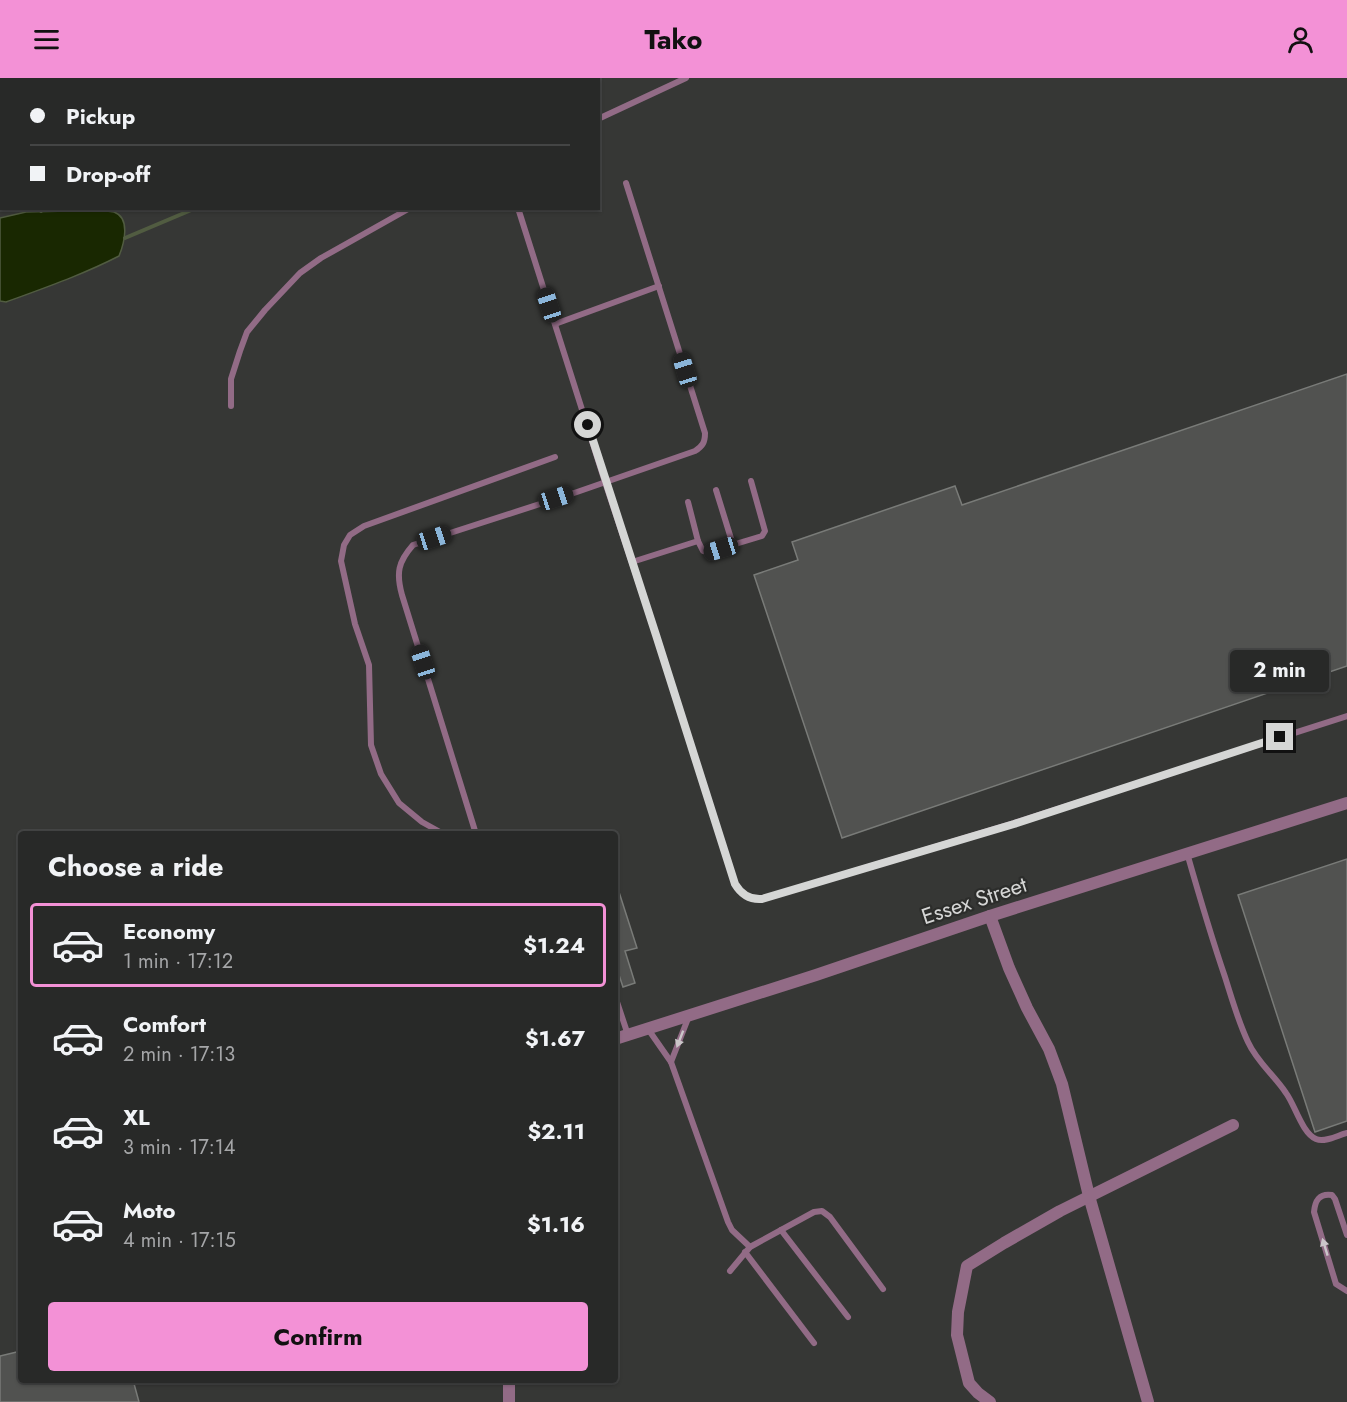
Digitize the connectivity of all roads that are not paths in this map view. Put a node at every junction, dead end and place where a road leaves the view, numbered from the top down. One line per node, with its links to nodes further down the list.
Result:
1 (686, 78): 2 (lane)
2 (600, 118)
3 (626, 183): 6 (lane)
4 (406, 210): 8 (lane)
5 (519, 210): 7 (lane)
6 (658, 286): 7 (lane); 11 (lane)
7 (555, 324): 11 (lane)
8 (231, 406)
9 (555, 457): 19 (lane)
10 (751, 481): 15 (lane)
11 (605, 482): 16 (lane); 20 (lane)
12 (716, 490): 15 (lane)
13 (688, 502): 14 (lane)
14 (698, 541): 15 (lane); 16 (lane)
15 (733, 545)
16 (632, 562): 17 (lane)
17 (1347, 716)
18 (1347, 803): 21 (street, Essex Street)
19 (438, 831)
20 (475, 831)
21 (1187, 853): 22 (street, Essex Street); 30 (lane)
22 (990, 916): 24 (street, Essex Street); 31 (street)
23 (618, 1005): 26 (lane)
24 (689, 1016): 25 (street, Essex Street); 28 (lane, one-way to 28)
25 (648, 1029): 26 (street, Essex Street); 28 (lane)
26 (628, 1035): 27 (street, Essex Street)
27 (618, 1039)
28 (671, 1062): 34 (lane)
29 (1233, 1125): 31 (street)
30 (1347, 1133)
31 (1089, 1196): 41 (street); 43 (street)
32 (781, 1230): 34 (lane); 36 (lane); 38 (lane)
33 (1347, 1235): 37 (lane, one-way to 33)
34 (748, 1250): 35 (lane); 39 (lane)
35 (730, 1270)
36 (883, 1289)
37 (1347, 1291)
38 (848, 1317)
39 (814, 1342)
40 (510, 1383): 42 (street)
41 (986, 1401)
42 (509, 1402)
43 (1148, 1402)

